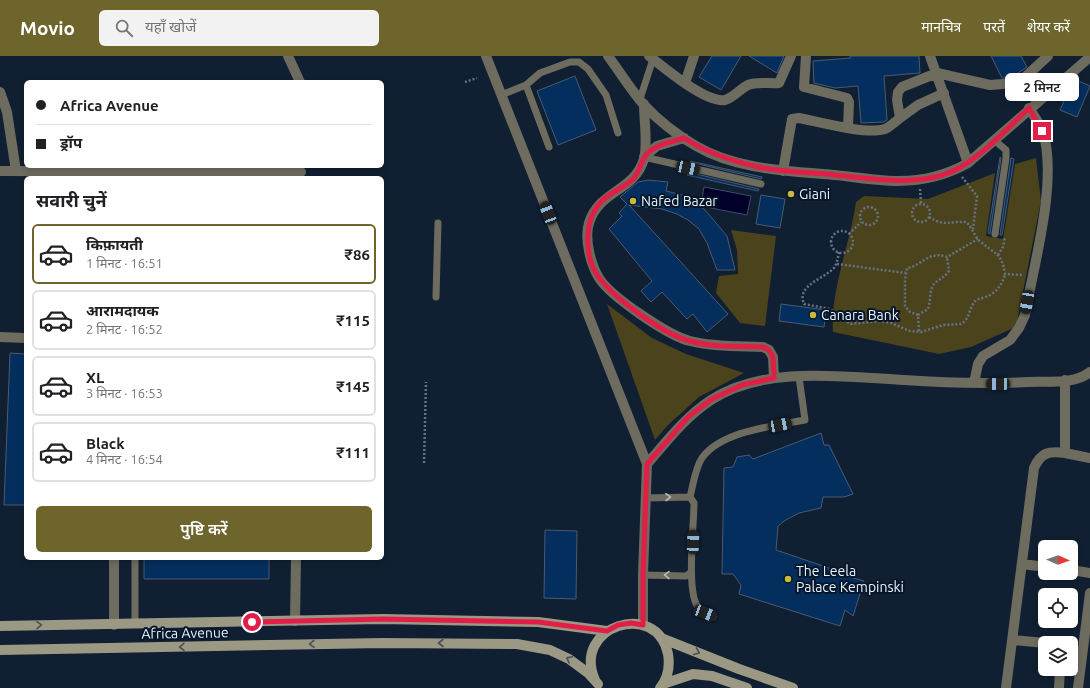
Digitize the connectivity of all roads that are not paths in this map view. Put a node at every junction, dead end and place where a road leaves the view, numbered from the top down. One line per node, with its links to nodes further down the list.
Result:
1 (288, 56): 12 (street)
2 (486, 56): 17 (street)
3 (608, 56): 18 (street)
4 (694, 56): 13 (street)
5 (791, 56): 13 (street)
6 (806, 56): 21 (street)
7 (930, 56): 11 (street)
8 (1048, 56): 11 (street)
9 (651, 57): 13 (street); 18 (lane)
10 (1090, 57): 19 (street)
11 (937, 73): 16 (street); 20 (street)
12 (299, 80)
13 (685, 82)
14 (526, 85): 17 (lane); 22 (lane); 25 (lane)
15 (0, 92): 28 (street)
16 (944, 93): 20 (street); 27 (street)
17 (502, 95): 45 (street)
18 (642, 102): 23 (street); 26 (street)
19 (1029, 108): 24 (street); 42 (street)
20 (900, 118): 21 (street)
21 (848, 128): 29 (street)
22 (618, 133)
23 (684, 138): 26 (street); 29 (street)
24 (994, 140): 27 (street); 34 (lane)
25 (549, 147)
26 (644, 157): 32 (lane); 40 (street)
27 (968, 163): 29 (street)
28 (16, 171): 30 (street); 31 (street)
29 (783, 171)
30 (0, 172)
31 (301, 172)
32 (761, 184)
33 (438, 224): 35 (lane)
34 (995, 234)
35 (436, 297)
36 (0, 337): 37 (street)
37 (24, 338)
38 (1090, 372): 41 (street)
39 (799, 377): 40 (street); 42 (street); 46 (lane)
40 (774, 378): 45 (street)
41 (1065, 380): 42 (street); 43 (street)
42 (974, 383)
43 (1065, 453): 44 (street); 51 (street)
44 (1090, 458)
45 (647, 464): 47 (street)
46 (690, 497): 47 (lane, one-way to 46); 54 (lane)
47 (646, 498): 56 (street)
48 (114, 560): 61 (street)
49 (135, 560): 60 (lane)
50 (296, 560): 59 (street)
51 (1023, 564): 52 (street); 66 (street)
52 (1038, 566)
53 (1078, 571): 55 (street)
54 (690, 573): 56 (lane, one-way to 56); 58 (lane)
55 (1090, 573)
56 (643, 575): 62 (street)
57 (1090, 593): 76 (street)
58 (714, 617)
59 (295, 621): 60 (main road, Africa Avenue); 64 (main road, Africa Avenue)
60 (135, 624): 61 (main road, Africa Avenue)
61 (114, 625): 63 (main road, Africa Avenue, one-way to 61)
62 (643, 625): 64 (main road); 65 (main road)
63 (0, 626)
64 (607, 631): 70 (main road)
65 (661, 638): 71 (main road); 73 (main road, one-way to 73)
66 (1013, 640): 67 (street); 74 (street)
67 (1038, 642)
68 (0, 650): 70 (main road, Africa Avenue, one-way to 68)
69 (1060, 676): 75 (street)
70 (599, 686)
71 (661, 686): 72 (main road)
72 (747, 688)
73 (793, 688)
74 (1006, 688)
75 (1059, 688)
76 (1078, 688)

